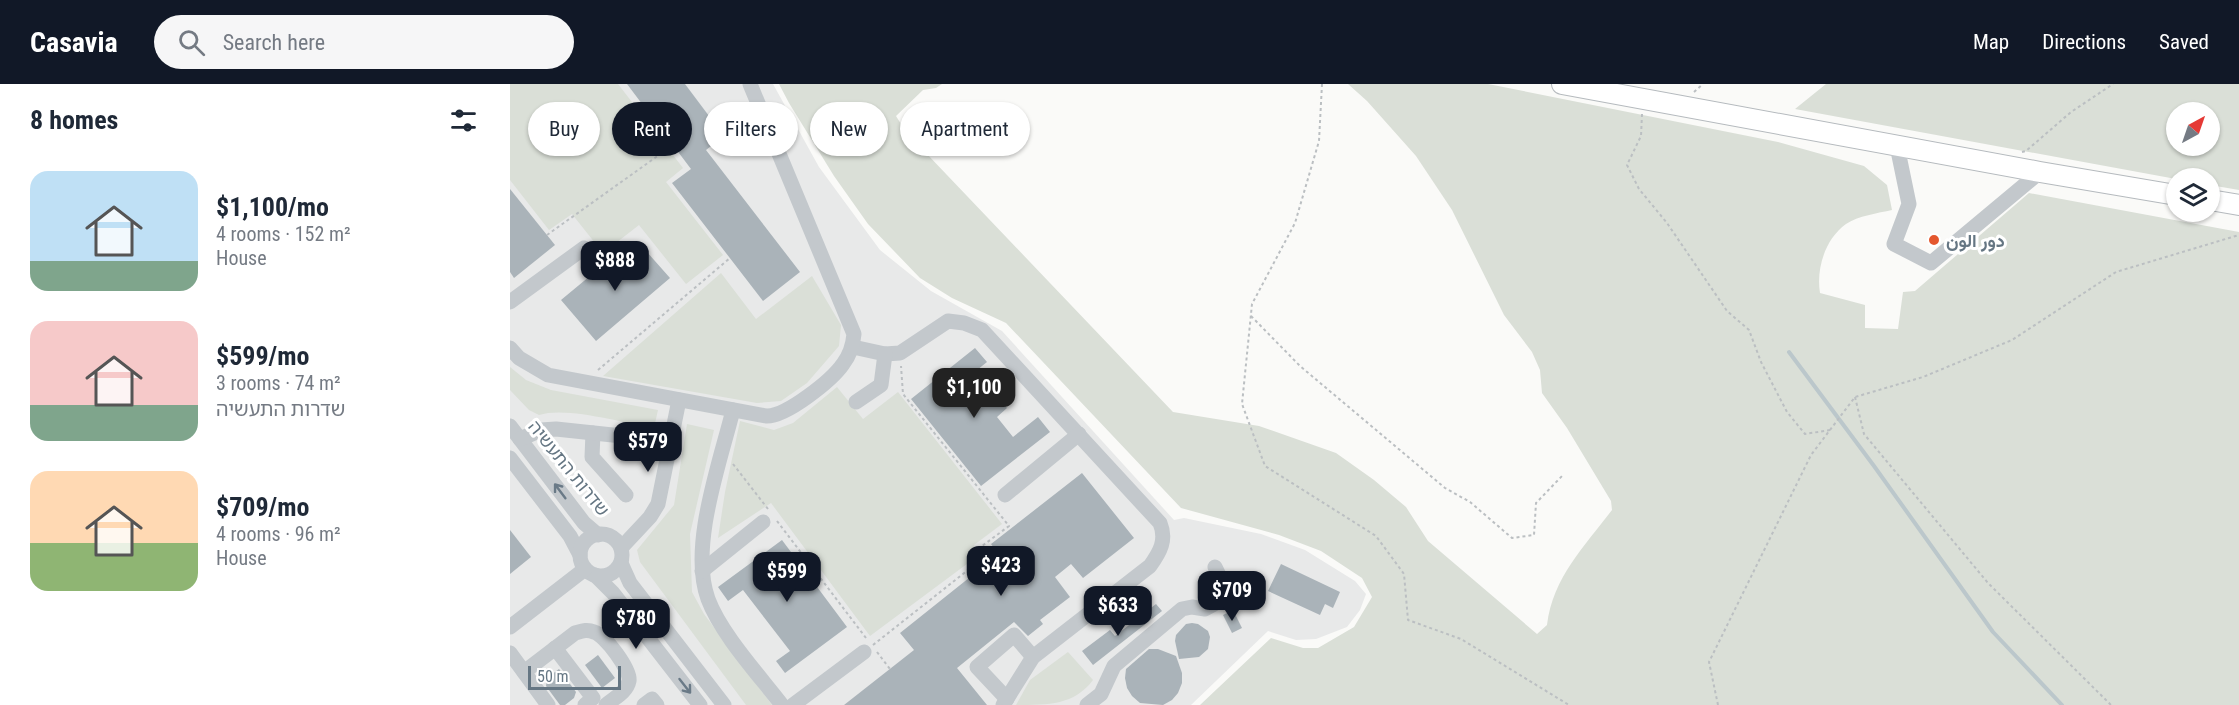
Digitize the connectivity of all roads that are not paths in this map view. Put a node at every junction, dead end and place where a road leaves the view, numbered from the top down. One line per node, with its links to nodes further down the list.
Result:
1 (750, 84): 11 (street)
2 (1562, 84): 3 (main road)
3 (1642, 91): 4 (main road)
4 (1897, 146): 5 (main road); 5 (street)
5 (2040, 172): 6 (main road)
6 (2166, 193)
7 (2220, 202): 8 (main road)
8 (2239, 205)
9 (584, 248): 10 (street)
10 (510, 302)
11 (853, 347): 13 (street); 16 (street)
12 (510, 348): 14 (street)
13 (893, 353): 15 (street); 19 (street)
14 (679, 400): 16 (street); 21 (street)
15 (856, 402)
16 (734, 410): 30 (street)
17 (510, 426): 20 (street, שדרות התעשיה)
18 (593, 433): 20 (street); 21 (street); 23 (street)
19 (1079, 435): 24 (street); 35 (street)
20 (520, 439): 26 (street, שדרות התעשיה, one-way to 20)
21 (670, 447): 27 (street)
22 (510, 458): 28 (street)
23 (626, 495)
24 (1005, 495)
25 (764, 522): 30 (street)
26 (598, 534): 27 (street); 28 (street)
27 (621, 555): 28 (street); 44 (street)
28 (587, 566): 31 (street); 43 (street, one-way to 43)
29 (1215, 567): 47 (street)
30 (702, 571): 45 (street)
31 (510, 627)
32 (555, 648): 36 (street); 39 (street); 40 (street)
33 (868, 649): 46 (street)
34 (510, 653): 36 (street)
35 (1033, 657): 37 (street); 37 (street)
36 (524, 672): 38 (street)
37 (1005, 702)
38 (548, 705)
39 (585, 705)
40 (606, 705)
41 (644, 705): 42 (street)
42 (657, 705)
43 (700, 705)
44 (724, 705)
45 (782, 705)
46 (793, 705)
47 (1087, 705)

